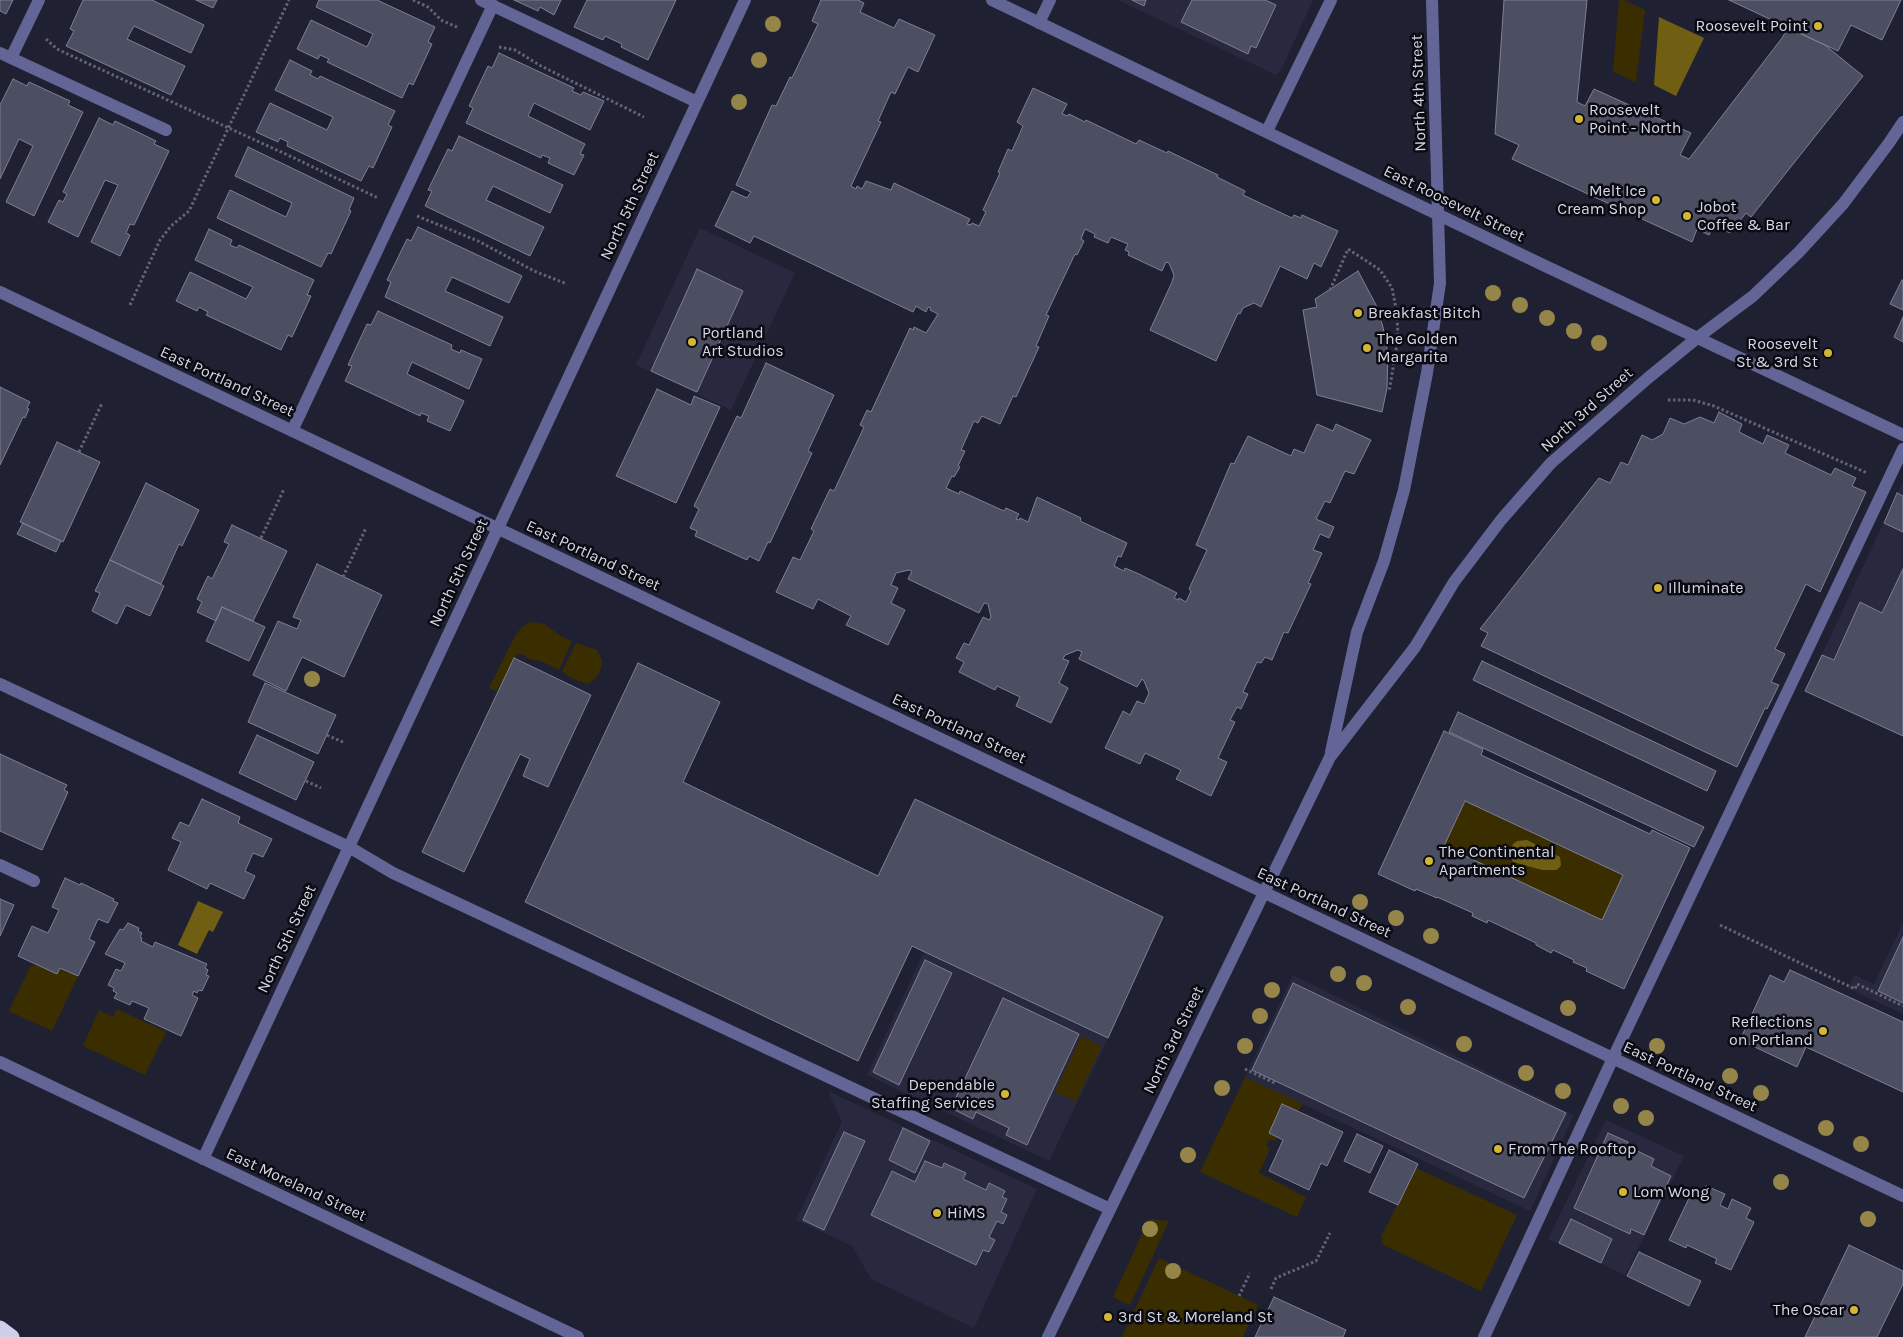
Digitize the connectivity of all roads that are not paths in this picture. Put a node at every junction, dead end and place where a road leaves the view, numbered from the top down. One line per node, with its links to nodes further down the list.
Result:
1 (39, 0): 9 (street)
2 (744, 0): 10 (street, North 5th Street)
3 (992, 0): 8 (street, East Roosevelt Street)
4 (1050, 0): 8 (street)
5 (1331, 0): 13 (street)
6 (1432, 0): 14 (street, North 4th Street)
7 (487, 3): 10 (street); 17 (street)
8 (1039, 23): 13 (street, East Roosevelt Street)
9 (6, 56): 12 (street)
10 (697, 102): 20 (street, North 5th Street)
11 (1903, 122): 16 (street, North 3rd Street)
12 (166, 130)
13 (1266, 132): 14 (street, East Roosevelt Street)
14 (1439, 215): 16 (street, East Roosevelt Street); 22 (street, North 3rd Street)
15 (0, 292): 17 (street, East Portland Street)
16 (1697, 338): 18 (street, East Roosevelt Street); 22 (street, North 3rd Street)
17 (292, 431): 20 (street, East Portland Street)
18 (1903, 435)
19 (1903, 449): 27 (street)
20 (498, 529): 23 (street, North 5th Street); 26 (street, East Portland Street)
21 (0, 684): 23 (street)
22 (1330, 757): 26 (street, North 3rd Street)
23 (349, 847): 29 (street, North 5th Street); 31 (street)
24 (0, 865): 25 (street)
25 (34, 880)
26 (1263, 892): 27 (street, East Portland Street); 31 (street, North 3rd Street)
27 (1613, 1058): 30 (street, East Portland Street); 36 (street)
28 (0, 1062): 29 (street, East Moreland Street)
29 (203, 1159): 34 (street, East Moreland Street)
30 (1903, 1196)
31 (1110, 1209): 35 (street, North 3rd Street)
32 (0, 1328): 33 (highway)
33 (12, 1337)
34 (578, 1337)
35 (1048, 1337)
36 (1484, 1337)

